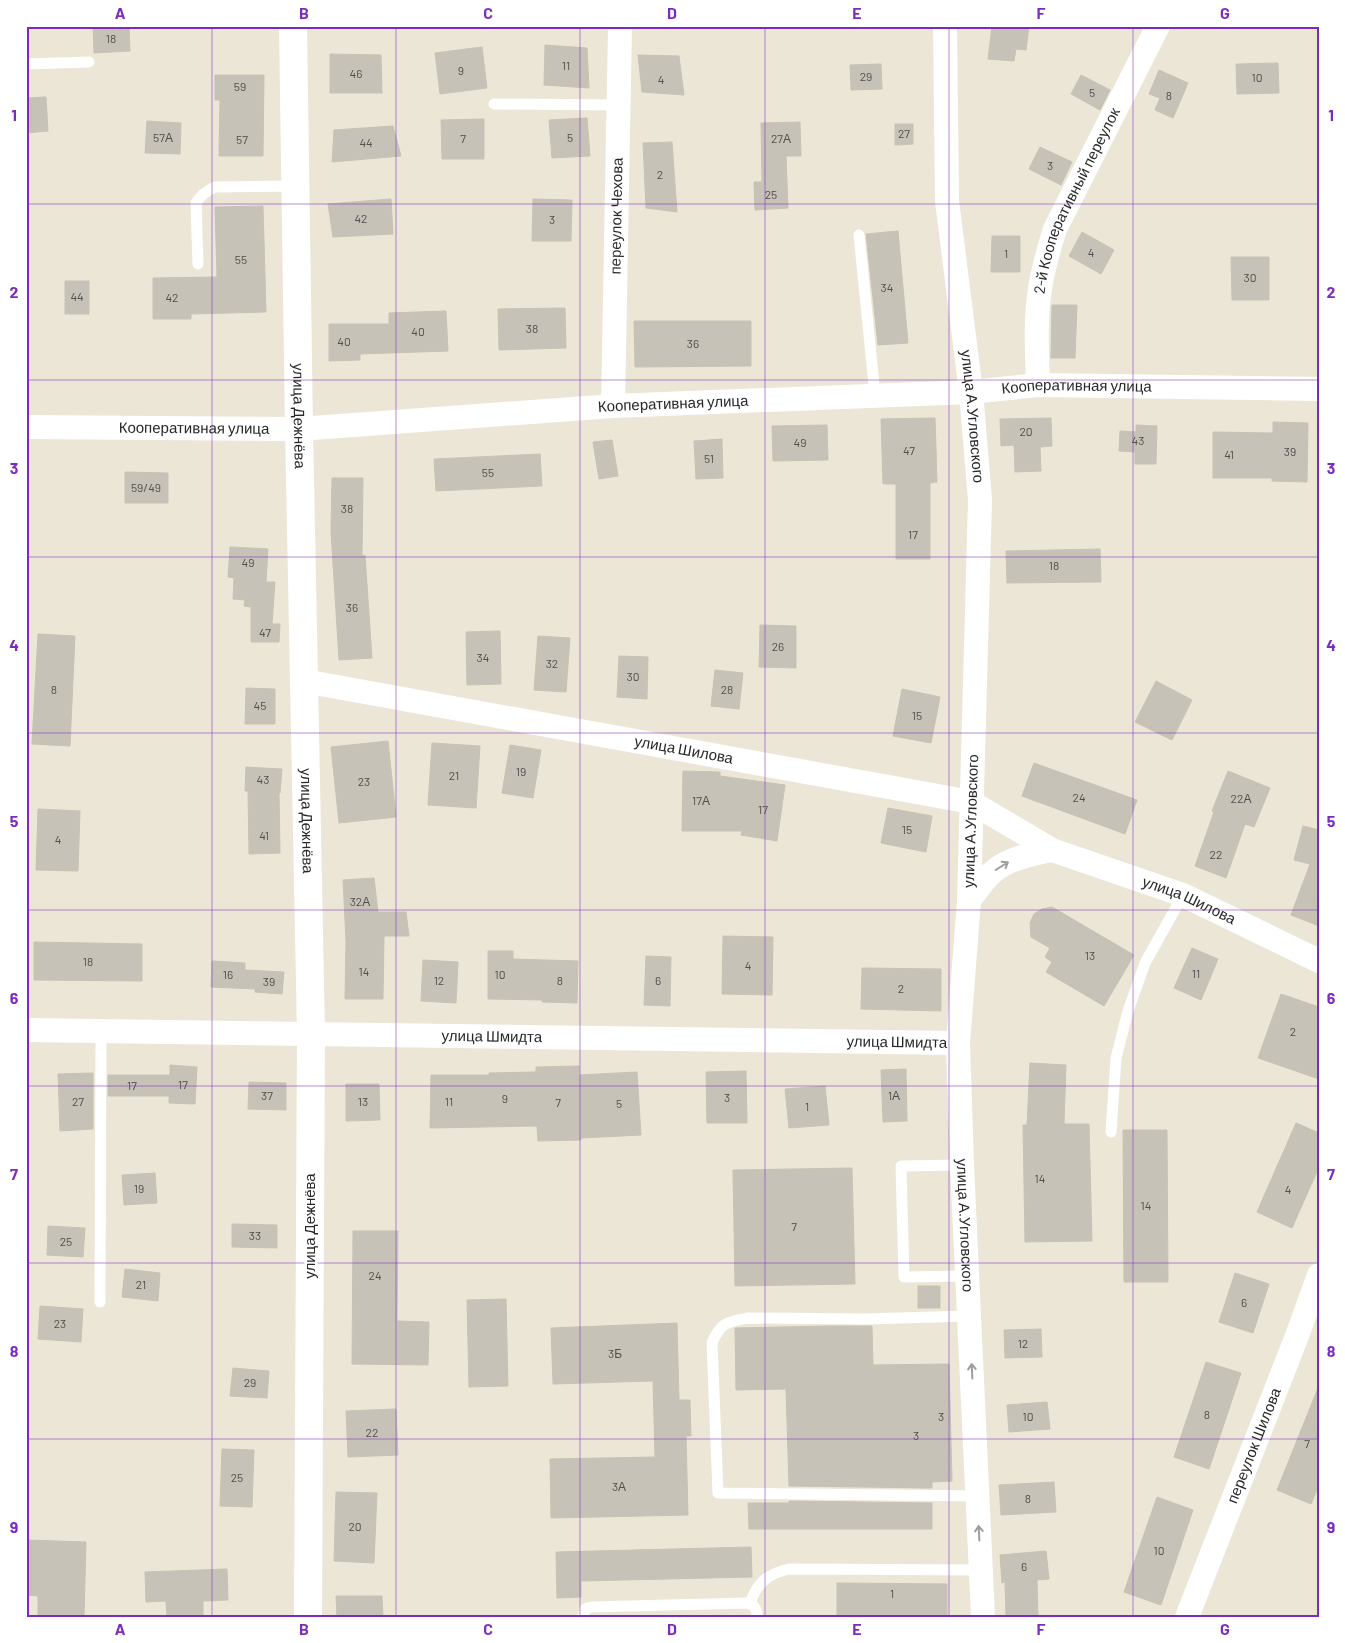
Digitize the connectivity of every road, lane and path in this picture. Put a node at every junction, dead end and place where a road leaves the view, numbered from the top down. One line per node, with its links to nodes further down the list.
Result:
1 (293, 26): 9 (main road, улица Дежнёва)
2 (620, 26): 8 (street, переулок Чехова)
3 (945, 26): 14 (street, улица А.Угловского)
4 (1158, 26): 12 (street, 2-й Кооперативный переулок)
5 (89, 62): 6 (lane)
6 (26, 64)
7 (494, 104): 8 (lane)
8 (618, 105): 16 (street, переулок Чехова)
9 (296, 186): 11 (lane); 18 (main road, улица Дежнёва)
10 (859, 234): 15 (lane)
11 (198, 264)
12 (1038, 385): 13 (street, Кооперативная улица); 14 (street, Кооперативная улица)
13 (1319, 389)
14 (970, 392): 15 (street, Кооперативная улица); 20 (street, улица А.Угловского)
15 (875, 395): 16 (street, Кооперативная улица)
16 (613, 406): 18 (street, Кооперативная улица)
17 (26, 427): 18 (street, Кооперативная улица)
18 (299, 429): 19 (main road, улица Дежнёва)
19 (304, 681): 20 (street, улица Шилова); 27 (main road, улица Дежнёва)
20 (971, 802): 21 (street, улица Шилова); 23 (street, улица А.Угловского)
21 (1052, 850): 22 (street, улица Шилова); 23 (street, улица Шилова, one-way to 21)
22 (1184, 895): 24 (street, улица Шилова); 29 (lane)
23 (969, 902): 28 (street, улица А.Угловского)
24 (1318, 960)
25 (26, 1030): 26 (street, улица Шмидта)
26 (102, 1031): 27 (street, улица Шмидта); 33 (lane)
27 (311, 1034): 28 (street, улица Шмидта); 38 (main road, улица Дежнёва)
28 (958, 1044): 30 (street, улица А.Угловского)
29 (1111, 1132)
30 (962, 1165): 32 (street, улица А.Угловского); 32 (lane)
31 (1319, 1275): 42 (street, переулок Шилова)
32 (967, 1276): 34 (street, улица А.Угловского)
33 (100, 1302)
34 (969, 1316): 35 (street, улица А.Угловского, one-way to 34); 35 (lane)
35 (978, 1496): 36 (street, улица А.Угловского, one-way to 35)
36 (981, 1570): 37 (lane); 41 (street, улица А.Угловского)
37 (750, 1603): 39 (lane); 40 (lane)
38 (308, 1617)
39 (583, 1617)
40 (757, 1617)
41 (983, 1617)
42 (1187, 1617)

